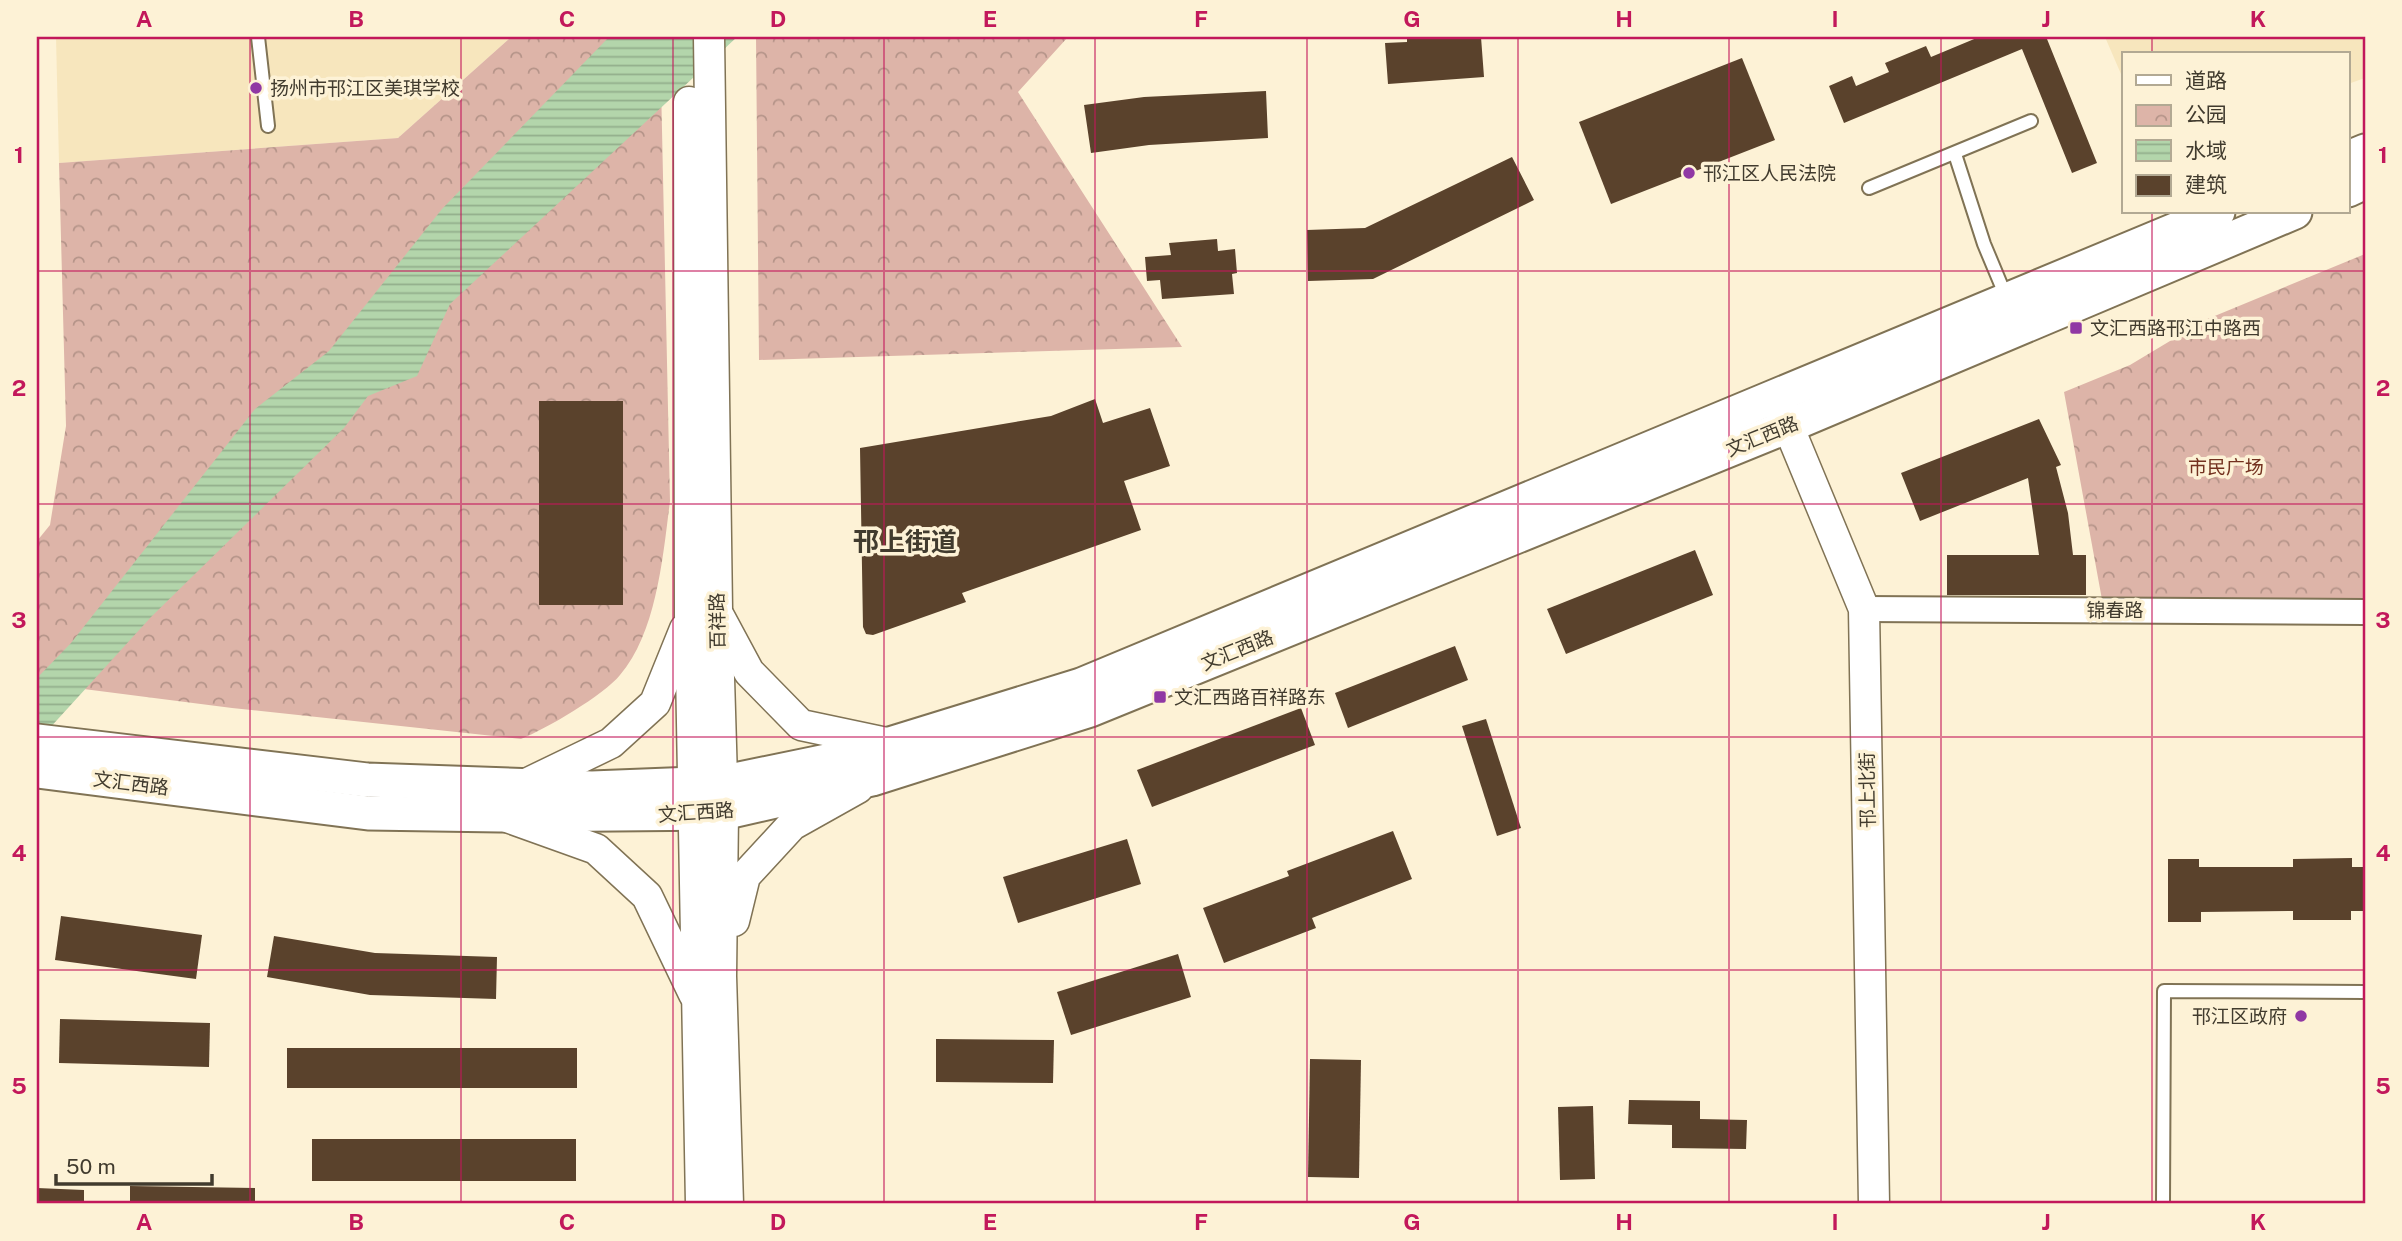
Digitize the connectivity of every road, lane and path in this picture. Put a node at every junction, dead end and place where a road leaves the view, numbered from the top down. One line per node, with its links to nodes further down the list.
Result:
1 (258, 37): 6 (lane)
2 (689, 37): 4 (street, 百祥路)
3 (709, 37): 4 (street, 百祥路)
4 (699, 85): 16 (street, 百祥路)
5 (2031, 121): 7 (lane)
6 (268, 126)
7 (1955, 155): 8 (lane); 11 (lane)
8 (1869, 188)
9 (2213, 214): 11 (main road, 文汇西路)
10 (2290, 214): 13 (main road, 文汇西路)
11 (2007, 299): 12 (main road, 文汇西路)
12 (1775, 394): 13 (street, 邗上北街); 18 (main road, 文汇西路)
13 (1788, 426): 14 (street, 邗上北街); 20 (main road, 文汇西路)
14 (1864, 609): 15 (street, 锦春路); 29 (street, 邗上北街)
15 (2365, 612)
16 (703, 613): 18 (street); 21 (street); 22 (street, 百祥路)
17 (37, 741): 21 (main road, 文汇西路)
18 (891, 744): 22 (main road, 文汇西路)
19 (50, 773): 23 (main road, 文汇西路)
20 (873, 779): 22 (main road, 文汇西路); 24 (street)
21 (524, 785): 22 (main road, 文汇西路)
22 (708, 799): 23 (main road, 文汇西路); 24 (street, 百祥路); 26 (street, 百祥路)
23 (500, 815): 26 (street)
24 (721, 976): 28 (street, 百祥路)
25 (2365, 992): 30 (lane)
26 (698, 1003): 27 (street, 百祥路)
27 (701, 1204)
28 (728, 1204)
29 (1874, 1204)
30 (2163, 1204)

